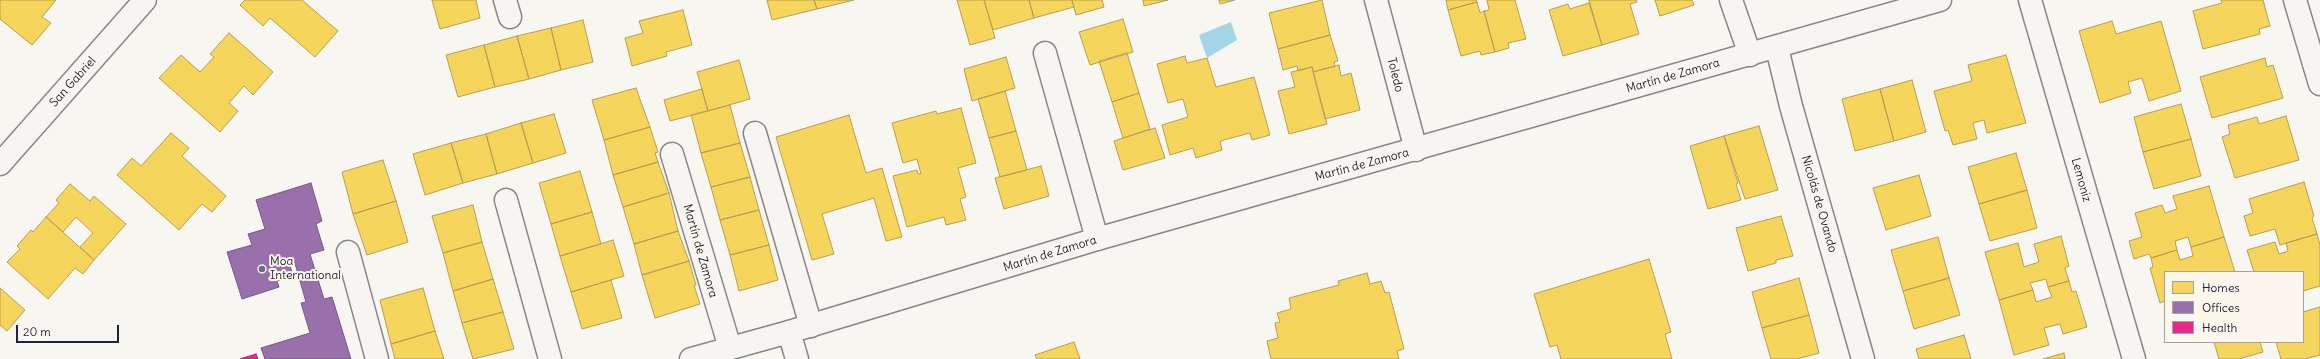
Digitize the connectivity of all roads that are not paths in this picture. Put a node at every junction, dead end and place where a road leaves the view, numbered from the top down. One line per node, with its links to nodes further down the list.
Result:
1 (145, 0): 15 (street, San Gabriel)
2 (1376, 0): 13 (street, Toledo)
3 (1731, 0): 10 (street)
4 (1940, 0): 7 (street, Martín de Zamora)
5 (2030, 0): 27 (street, Lemoniz)
6 (2295, 0): 11 (street)
7 (1913, 4): 8 (street, Martín de Zamora)
8 (1777, 48): 10 (street, Martín de Zamora); 26 (street, Nicolás de Ovando)
9 (1045, 53): 17 (street)
10 (1750, 55): 13 (street, Martín de Zamora)
11 (2320, 84)
12 (755, 133): 19 (street)
13 (1416, 150): 17 (street, Martín de Zamora)
14 (672, 154): 21 (street, Martín de Zamora)
15 (0, 164)
16 (506, 200): 23 (street)
17 (1097, 240): 19 (street, Martín de Zamora)
18 (348, 252): 22 (street)
19 (811, 326): 20 (street, Martín de Zamora)
20 (789, 332): 21 (street, Martín de Zamora); 25 (street)
21 (730, 348): 24 (street, Martín de Zamora)
22 (377, 359)
23 (550, 359)
24 (691, 359)
25 (797, 359)
26 (1863, 359)
27 (2134, 359)

